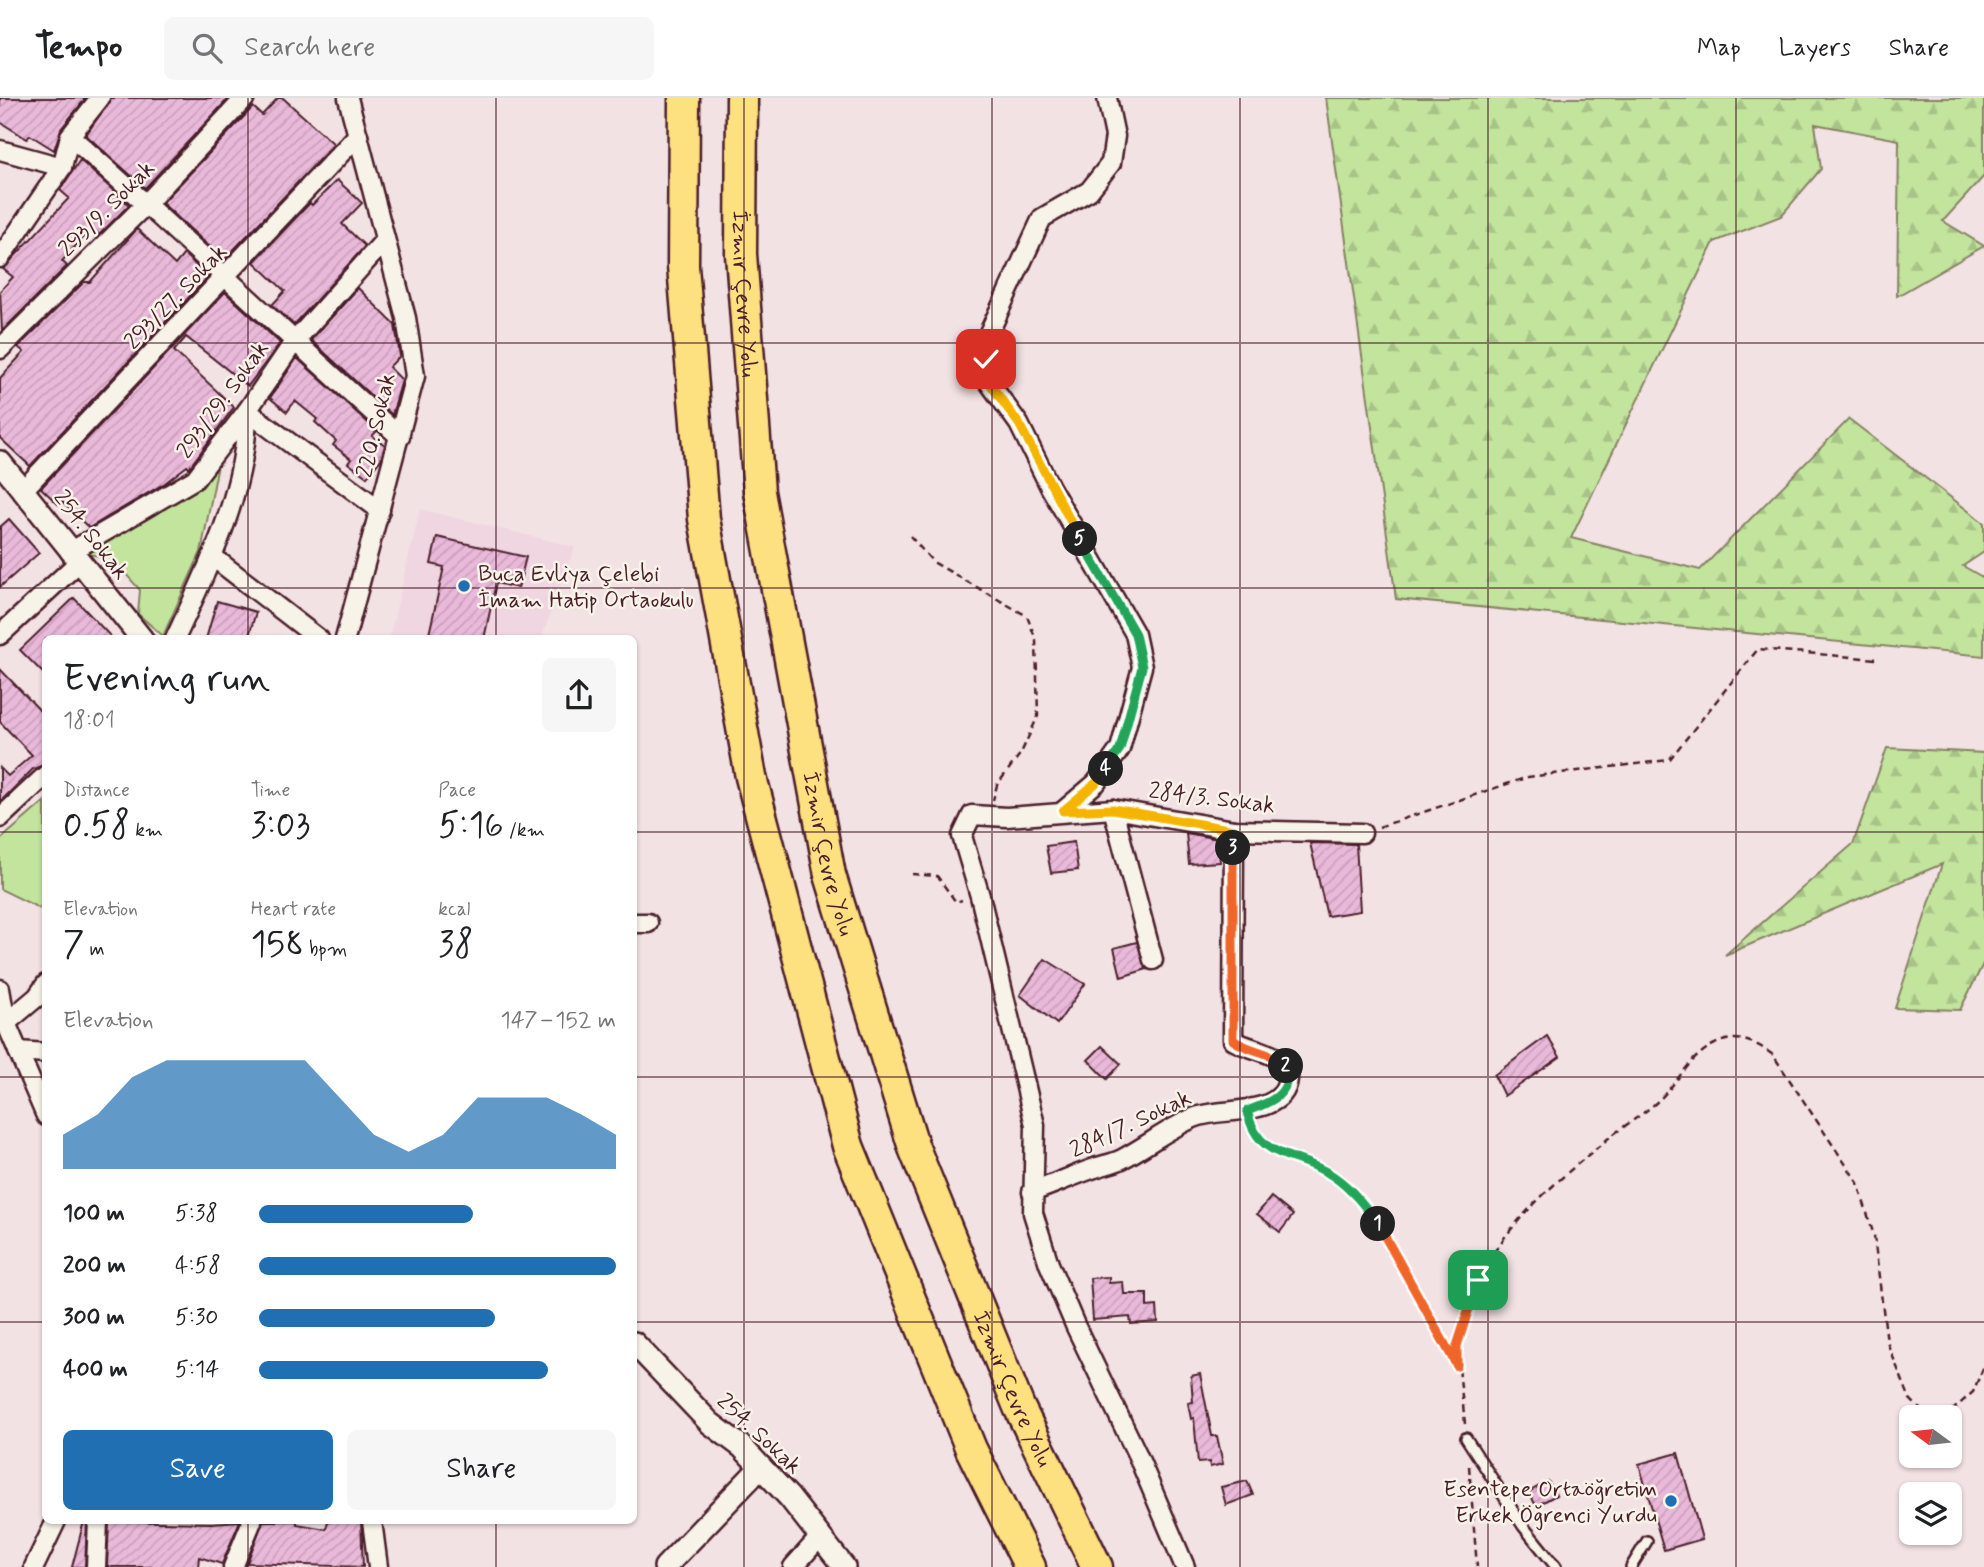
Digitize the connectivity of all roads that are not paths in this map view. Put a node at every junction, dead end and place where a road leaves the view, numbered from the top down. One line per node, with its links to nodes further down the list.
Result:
1 (100, 98): 8 (street)
2 (245, 98): 11 (street, 293/9. Sokak)
3 (348, 98): 7 (street, 220. Sokak)
4 (684, 98): 59 (highway)
5 (741, 98): 60 (highway, İzmir Çevre Yolu)
6 (1107, 98): 31 (street)
7 (358, 135): 12 (street, 220. Sokak); 14 (street, 293/27. Sokak)
8 (70, 136): 10 (street); 11 (street)
9 (0, 150): 10 (street)
10 (62, 167): 13 (street)
11 (146, 204): 14 (street); 16 (street, 293/9. Sokak)
12 (386, 240): 15 (street, 293/29. Sokak); 18 (street, 220. Sokak)
13 (0, 258)
14 (228, 276): 15 (street); 20 (street, 293/27. Sokak)
15 (294, 342): 17 (street, 293/29. Sokak); 18 (street)
16 (0, 349)
17 (247, 411): 21 (street); 22 (street, 293/29. Sokak); 23 (street)
18 (400, 437): 21 (street, 220. Sokak)
19 (0, 462): 20 (street, 254. Sokak)
20 (24, 489): 22 (street, 254. Sokak)
21 (380, 510): 28 (street, 220. Sokak)
22 (74, 557): 24 (street, 293/29. Sokak); 25 (street, 254. Sokak)
23 (213, 557): 26 (street); 27 (street)
24 (0, 635)
25 (139, 635)
26 (177, 635)
27 (314, 635)
28 (346, 635)
29 (42, 779): 32 (street)
30 (1113, 809): 31 (street, 284/3. Sokak); 33 (street, 284/3. Sokak); 35 (street)
31 (1063, 811): 42 (street, 284/3. Sokak)
32 (0, 818)
33 (1234, 830): 34 (street, 284/3. Sokak); 42 (street, 284/7. Sokak)
34 (1362, 833)
35 (1153, 960)
36 (0, 989): 38 (street)
37 (42, 990): 38 (street)
38 (3, 1025): 39 (street)
39 (18, 1051): 40 (street); 41 (street)
40 (42, 1053)
41 (42, 1107)
42 (1032, 1192): 61 (street)
43 (637, 1346): 45 (street, 254. Sokak)
44 (1466, 1438): 62 (lane)
45 (761, 1467): 50 (street, 254. Sokak); 56 (street)
46 (55, 1524): 52 (street)
47 (98, 1524): 53 (street)
48 (251, 1524): 54 (street)
49 (372, 1524): 55 (street)
50 (820, 1537): 57 (street); 58 (street, 254. Sokak)
51 (1647, 1541): 63 (lane)
52 (34, 1567)
53 (96, 1567)
54 (233, 1567)
55 (378, 1567)
56 (665, 1567)
57 (793, 1567)
58 (844, 1567)
59 (1030, 1567)
60 (1097, 1567)
61 (1185, 1567)
62 (1556, 1567)
63 (1631, 1567)

